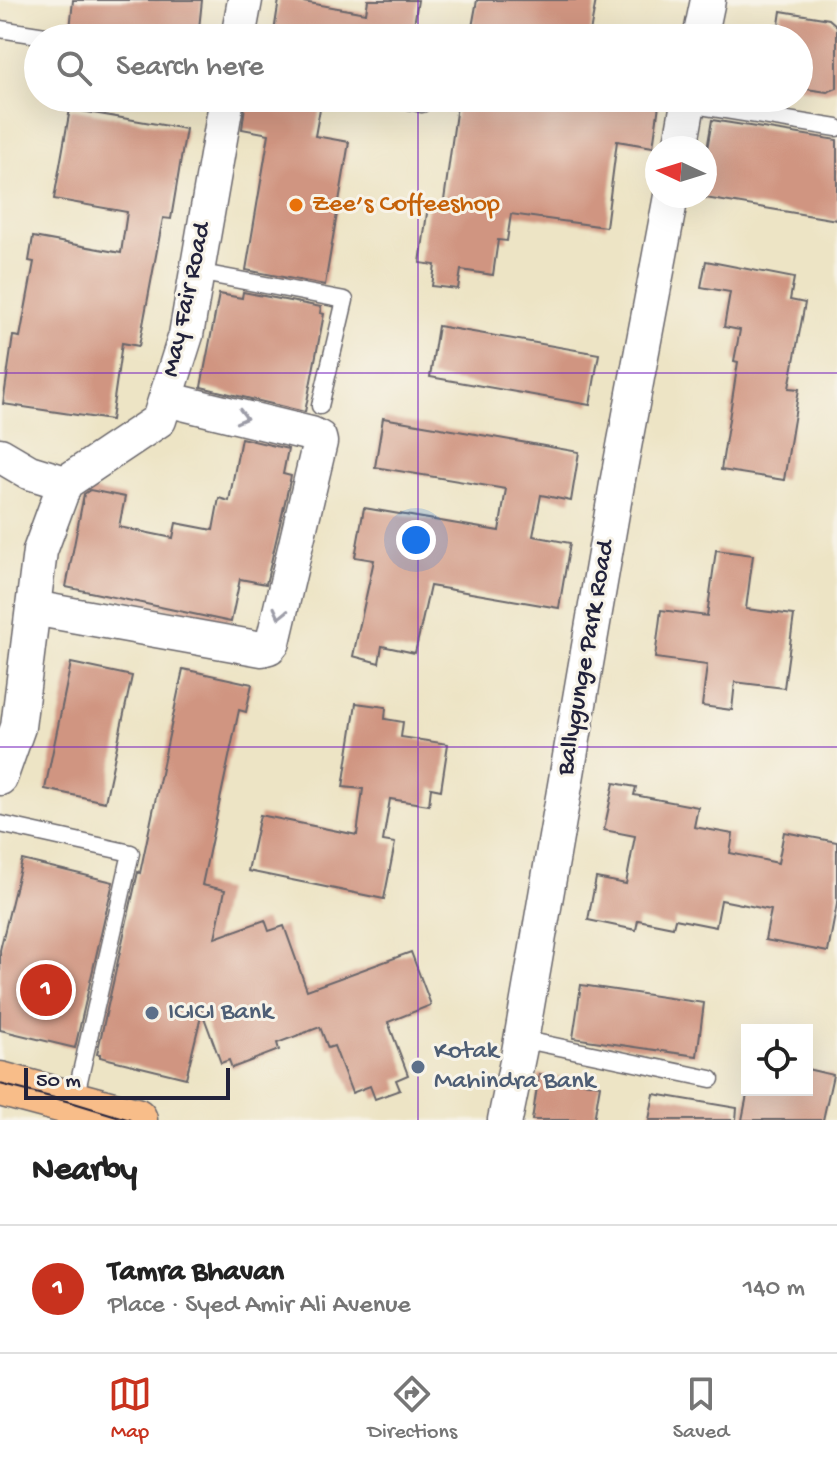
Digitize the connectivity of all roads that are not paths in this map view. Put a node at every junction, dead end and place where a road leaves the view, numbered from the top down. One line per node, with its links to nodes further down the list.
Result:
1 (245, 0): 3 (street)
2 (708, 0): 4 (street)
3 (241, 24)
4 (703, 24)
5 (0, 29): 6 (lane)
6 (24, 33)
7 (225, 112): 13 (street, May Fair Road)
8 (687, 112): 11 (street)
9 (749, 112): 10 (lane)
10 (837, 128)
11 (682, 136)
12 (669, 208): 22 (street, Ballygunge Park Road)
13 (197, 272): 14 (street, May Fair Road); 15 (lane)
14 (166, 399): 17 (street, May Fair Road); 18 (street, one-way to 18)
15 (320, 406)
16 (0, 455): 17 (street)
17 (65, 483): 18 (street)
18 (33, 608): 19 (street)
19 (12, 671): 20 (street)
20 (0, 778)
21 (0, 824): 25 (lane)
22 (521, 1039): 23 (lane); 27 (street, Ballygunge Park Road)
23 (711, 1079)
24 (0, 1084): 25 (main road)
25 (74, 1103): 26 (main road)
26 (135, 1120)
27 (505, 1120)

